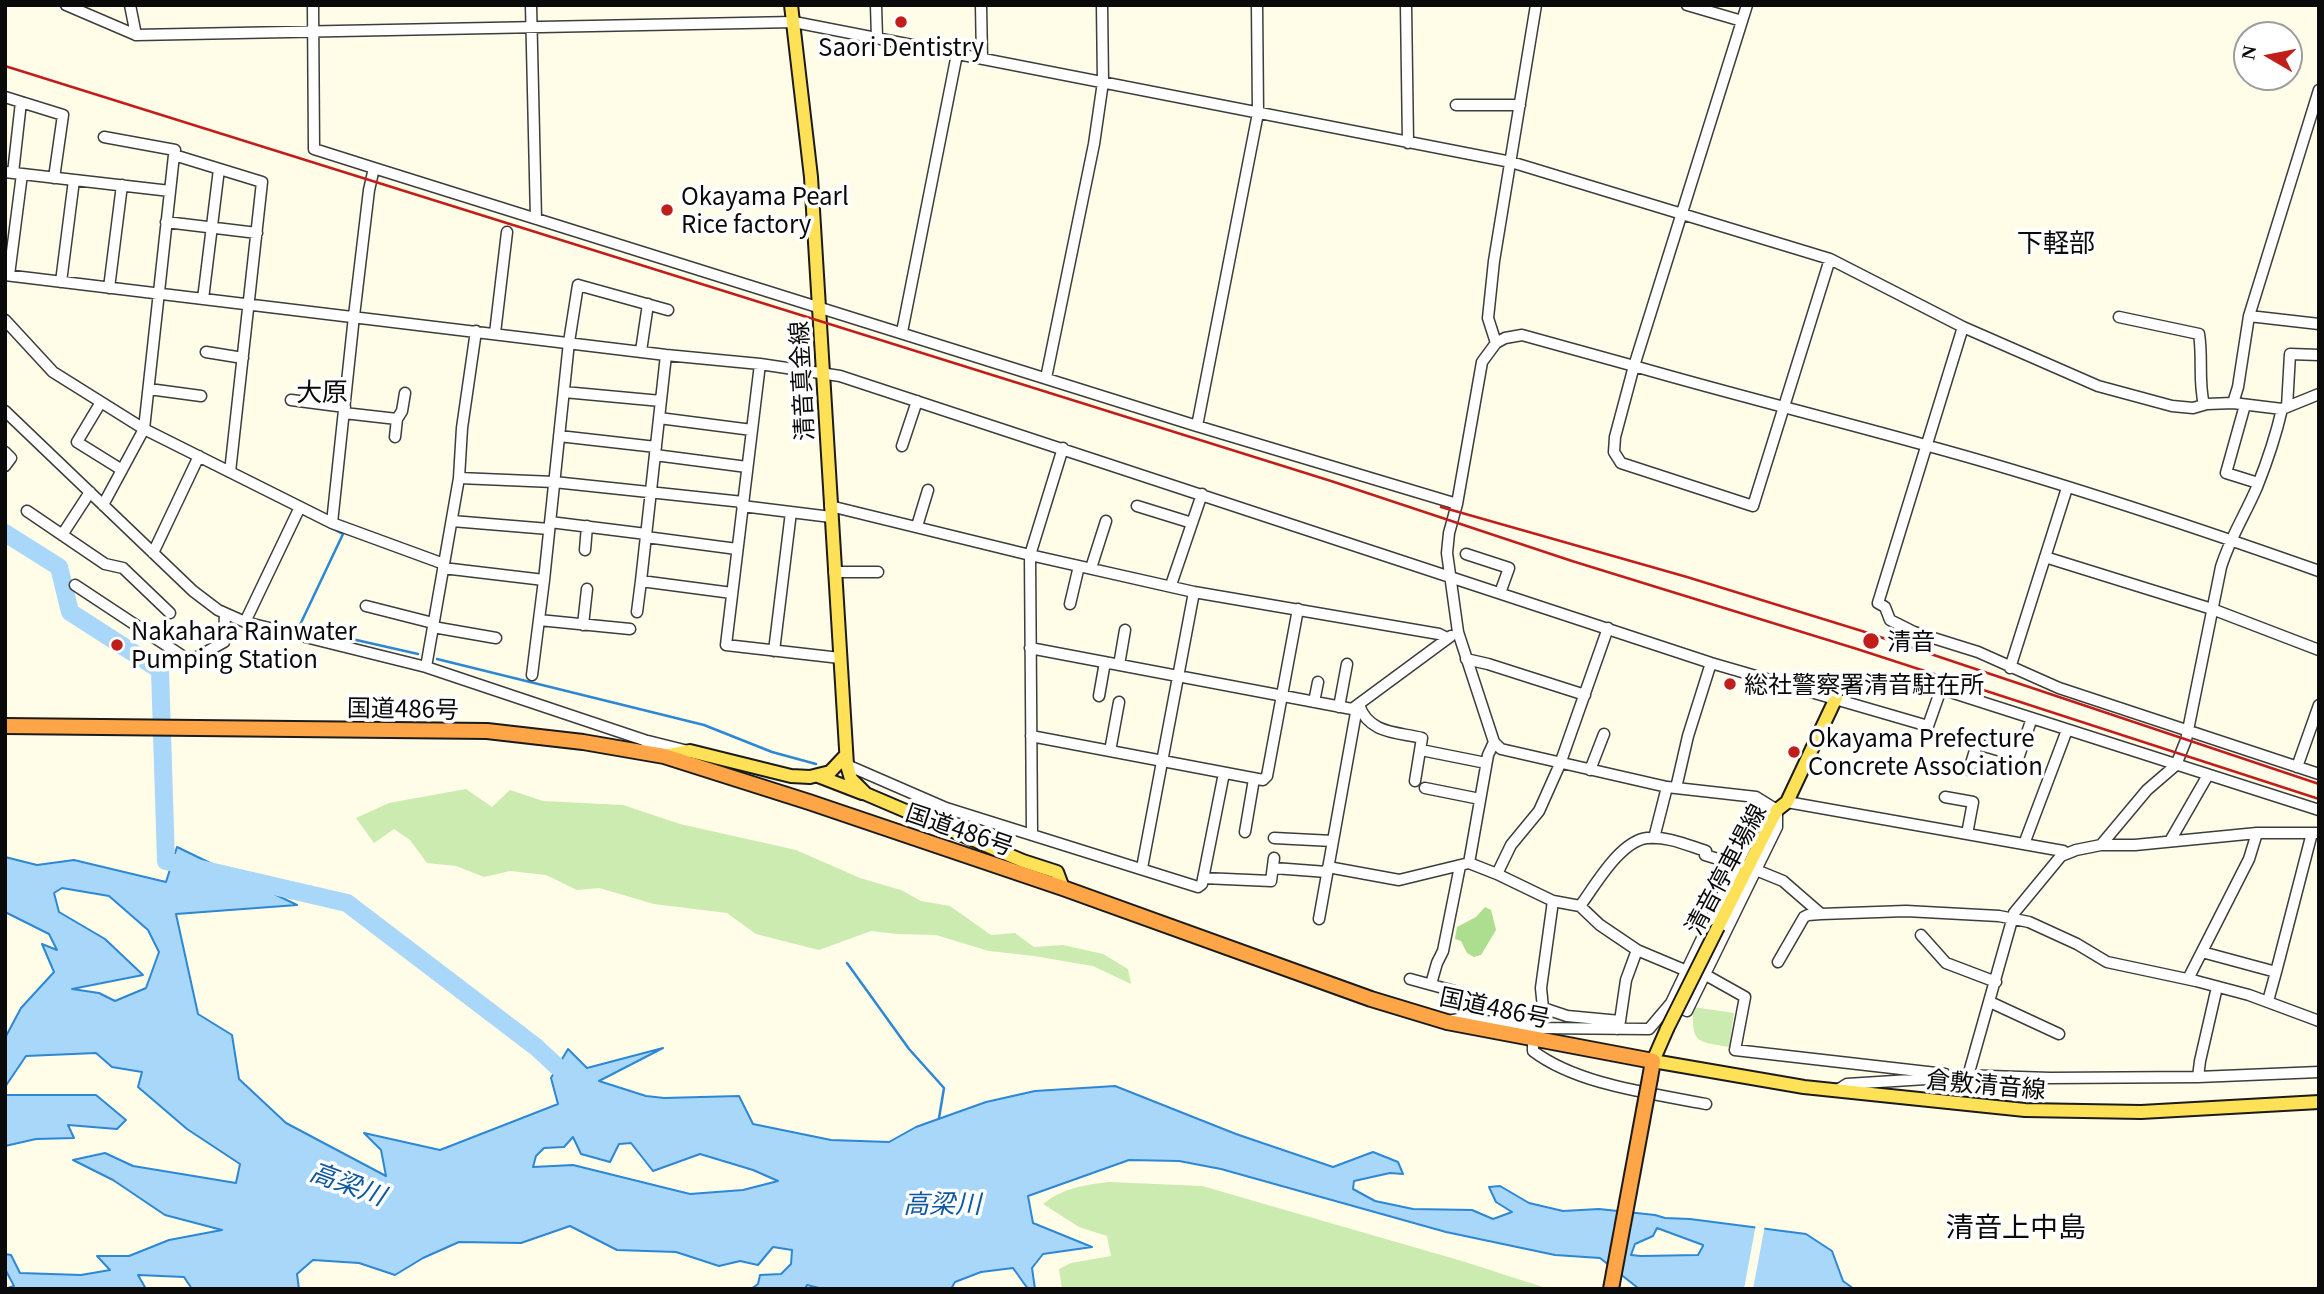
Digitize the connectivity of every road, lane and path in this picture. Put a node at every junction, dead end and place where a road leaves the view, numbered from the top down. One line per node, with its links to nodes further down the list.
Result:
1 (66, 5): 18 (street)
2 (130, 5): 18 (street)
3 (313, 5): 17 (street)
4 (531, 5): 16 (street)
5 (791, 5): 15 (main road, 清音真金線)
6 (876, 5): 19 (street)
7 (981, 5): 21 (street)
8 (1102, 5): 22 (street)
9 (1257, 5): 28 (street)
10 (1406, 5): 30 (street)
11 (1536, 5): 26 (street)
12 (1687, 5): 14 (street)
13 (1747, 5): 14 (street)
14 (1742, 21): 40 (street)
15 (794, 22): 16 (street); 19 (street); 54 (main road, 清音真金線)
16 (532, 26): 17 (street); 41 (street)
17 (314, 31): 18 (street); 33 (street)
18 (136, 35)
19 (877, 38): 20 (street)
20 (957, 54): 21 (street); 63 (street)
21 (982, 59): 22 (street)
22 (1104, 82): 28 (street); 75 (street)
23 (2319, 90): 57 (street)
24 (5, 97): 25 (street)
25 (22, 102): 35 (street); 36 (street)
26 (1520, 104): 27 (street); 32 (street)
27 (1456, 105)
28 (1258, 113): 30 (street); 94 (street)
29 (104, 137): 31 (street)
30 (1408, 143): 32 (street)
31 (174, 155): 34 (street); 39 (street)
32 (1511, 162): 40 (street); 66 (street)
33 (374, 168): 41 (street); 56 (street)
34 (219, 169): 43 (street); 45 (street)
35 (14, 173): 36 (street); 47 (street)
36 (54, 177): 37 (street)
37 (74, 180): 38 (street); 48 (street)
38 (122, 185): 39 (street); 49 (street)
39 (170, 191): 42 (street)
40 (1682, 215): 46 (street); 73 (street)
41 (536, 219): 54 (street)
42 (166, 222): 43 (street); 50 (street)
43 (212, 228): 45 (street); 51 (street)
44 (507, 232): 64 (street)
45 (257, 233): 53 (street)
46 (1829, 259): 61 (street); 88 (street)
47 (7, 275): 48 (street)
48 (61, 282): 49 (street)
49 (109, 288): 50 (street)
50 (159, 294): 51 (street); 76 (street)
51 (203, 299): 53 (street)
52 (648, 304): 55 (street); 65 (street); 67 (street)
53 (250, 305): 56 (street); 71 (street)
54 (818, 307): 63 (street); 74 (main road, 清音真金線)
55 (668, 310)
56 (354, 316): 62 (street); 90 (street)
57 (2249, 316): 60 (street); 84 (street)
58 (2119, 317): 86 (street)
59 (5, 320): 85 (street)
60 (2319, 324)
61 (1963, 327): 86 (street); 99 (street)
62 (476, 331): 64 (street); 109 (street)
63 (902, 332): 75 (street)
64 (495, 333): 65 (street)
65 (569, 342): 67 (street); 77 (street)
66 (1496, 343): 73 (street); 118 (street)
67 (641, 351): 69 (street)
68 (206, 352): 71 (street)
69 (666, 355): 72 (street); 82 (street)
70 (2319, 355): 89 (street)
71 (243, 358): 108 (street)
72 (760, 364): 74 (street); 95 (street)
73 (1634, 366): 88 (street); 88 (street)
74 (821, 373): 83 (street); 124 (main road, 清音真金線)
75 (1046, 378): 94 (street)
76 (149, 389): 80 (street); 96 (street)
77 (564, 392): 82 (street); 97 (street)
78 (405, 393): 93 (street)
79 (2319, 394): 89 (street)
80 (201, 396)
81 (291, 400): 90 (street)
82 (661, 401): 92 (street)
83 (917, 401): 100 (street); 101 (street)
84 (2233, 404): 86 (street); 87 (street)
85 (99, 405): 96 (street); 107 (street)
86 (2204, 405)
87 (2245, 405): 89 (street); 111 (street)
88 (1783, 408): 99 (street)
89 (2285, 408): 111 (street)
90 (344, 410): 93 (street); 127 (street)
91 (5, 411): 115 (street)
92 (659, 418): 95 (street); 102 (street)
93 (397, 419): 98 (street)
94 (1197, 426): 118 (street)
95 (752, 430): 106 (street)
96 (143, 431): 104 (street); 107 (street)
97 (559, 436): 102 (street); 110 (street)
98 (395, 437)
99 (1927, 445): 112 (street); 183 (street)
100 (902, 446)
101 (1063, 448): 116 (street); 139 (street)
102 (655, 451): 106 (street); 113 (street)
103 (5, 452): 105 (street)
104 (198, 459): 108 (street); 137 (street)
105 (5, 466)
106 (747, 467): 117 (street)
107 (122, 470): 119 (street)
108 (230, 472): 121 (street)
109 (459, 478): 110 (street); 125 (street)
110 (554, 482): 113 (street); 129 (street)
111 (2258, 483): 134 (street)
112 (2067, 488): 134 (street); 140 (street)
113 (651, 491): 117 (street); 133 (street)
114 (928, 491): 131 (street)
115 (90, 492): 119 (street); 132 (street)
116 (1202, 494): 128 (street); 147 (street)
117 (743, 504): 123 (street); 135 (street)
118 (1457, 504): 147 (street)
119 (103, 505): 137 (street)
120 (1137, 506): 128 (street)
121 (299, 510): 127 (street); 164 (street)
122 (27, 511): 132 (street)
123 (791, 512): 124 (street); 175 (street)
124 (830, 512): 131 (street); 145 (main road, 清音真金線)
125 (452, 521): 129 (street); 141 (street)
126 (1106, 521): 143 (street)
127 (332, 523): 141 (street)
128 (1192, 523): 150 (street)
129 (550, 526): 130 (street); 148 (street)
130 (587, 526): 133 (street); 136 (street)
131 (917, 526): 139 (street)
132 (62, 535): 161 (street)
133 (646, 536): 135 (street); 149 (street)
134 (2230, 540): 144 (street); 159 (street)
135 (737, 549): 154 (street)
136 (585, 550)
137 (153, 553): 162 (street)
138 (1466, 554): 155 (street)
139 (1030, 555): 142 (street); 173 (street)
140 (2045, 557): 159 (street); 183 (street)
141 (444, 566): 148 (street); 165 (street)
142 (1079, 566): 143 (street); 156 (street)
143 (1091, 568): 150 (street)
144 (2319, 571)
145 (834, 572): 146 (street); 176 (main road, 清音真金線)
146 (878, 572)
147 (1449, 576): 155 (street); 170 (street)
148 (544, 580): 163 (street)
149 (641, 582): 154 (street); 160 (street)
150 (1171, 585): 153 (street)
151 (75, 586): 162 (street)
152 (587, 589): 166 (street)
153 (1194, 592): 158 (street); 185 (street)
154 (732, 593): 175 (street)
155 (1500, 593): 167 (street)
156 (1070, 604)
157 (366, 606): 165 (street)
158 (1298, 608): 172 (street); 189 (street)
159 (2212, 609): 174 (street); 199 (street)
160 (637, 612)
161 (170, 613)
162 (225, 614): 164 (street)
163 (539, 620): 166 (street); 184 (street)
164 (245, 622): 182 (street)
165 (433, 625): 171 (street); 182 (street)
166 (583, 625): 168 (street)
167 (1608, 628): 179 (street); 188 (street)
168 (630, 629)
169 (1125, 630): 181 (street)
170 (1458, 632): 172 (street); 177 (street)
171 (496, 638)
172 (1447, 638): 194 (street)
173 (1030, 648): 178 (street); 201 (street)
174 (2319, 650)
175 (774, 651): 176 (street)
176 (840, 658): 208 (main road, 清音真金線)
177 (1466, 659): 188 (street); 203 (street)
178 (1105, 662): 181 (street); 187 (street)
179 (1711, 663): 190 (street); 223 (street)
180 (1347, 664): 195 (street)
181 (1119, 665): 185 (street)
182 (425, 667): 202 (street)
183 (2010, 668): 199 (street)
184 (532, 675)
185 (1178, 676): 189 (street); 209 (street)
186 (1318, 682): 192 (street)
187 (1099, 695)
188 (1585, 695): 211 (street)
189 (1281, 696): 192 (street); 220 (street)
190 (1836, 698): 196 (street); 227 (main road, 清音停車場線)
191 (1119, 702): 206 (street)
192 (1314, 702): 195 (street)
193 (2319, 705): 213 (street)
194 (1358, 706): 195 (street); 204 (street); 236 (street)
195 (1339, 707)
196 (2032, 718): 198 (street); 215 (street)
197 (5, 726): 207 (highway, 国道486号)
198 (2067, 730): 212 (street); 238 (street)
199 (2186, 732): 212 (street); 213 (street)
200 (1604, 734): 214 (street)
201 (1031, 736): 206 (street); 233 (street)
202 (644, 740): 205 (street); 207 (street)
203 (1494, 742): 210 (street); 211 (street)
204 (1421, 750): 210 (street); 221 (street)
205 (690, 751): 207 (main road); 219 (main road)
206 (1110, 751): 209 (street)
207 (664, 756): 248 (highway, 国道486号)
208 (847, 760): 219 (main road); 224 (main road, 清音真金線); 233 (street)
209 (1161, 761): 216 (street); 243 (street)
210 (1486, 763): 226 (street)
211 (1560, 764): 214 (street); 246 (street)
212 (2176, 765): 218 (street); 239 (street)
213 (2297, 767): 217 (street)
214 (1590, 770): 223 (street)
215 (1969, 770)
216 (1224, 773): 220 (street); 247 (street)
217 (2319, 774)
218 (2207, 775): 228 (street); 237 (street)
219 (818, 776): 224 (main road)
220 (1254, 779): 229 (street)
221 (1415, 781)
222 (1425, 788): 226 (street)
223 (1672, 788): 227 (street); 235 (street)
224 (866, 794): 248 (main road)
225 (1945, 797): 232 (street)
226 (1480, 799): 241 (street)
227 (1782, 806): 232 (street); 242 (street); 245 (street); 275 (main road, 清音停車場線, bridge)
228 (2319, 810)
229 (1245, 832)
230 (2257, 833): 231 (street); 237 (street); 256 (street)
231 (2315, 833): 259 (street)
232 (1966, 834): 238 (street)
233 (1032, 835): 243 (street)
234 (1274, 838): 236 (street)
235 (1654, 838): 242 (street); 250 (street)
236 (1333, 841): 244 (street)
237 (2169, 841): 239 (street)
238 (2024, 844): 240 (street)
239 (2101, 845): 240 (street)
240 (2066, 853): 252 (street)
241 (1465, 864): 244 (street); 246 (street); 264 (street)
242 (1737, 866): 258 (street)
243 (1142, 868): 247 (street)
244 (1327, 869): 247 (street); 253 (street)
245 (1756, 870): 251 (street); 260 (street)
246 (1497, 874): 249 (street)
247 (1203, 878)
248 (1063, 888): 271 (highway, 国道486号)
249 (1553, 901): 250 (street); 272 (street)
250 (1580, 906): 255 (street)
251 (1821, 914): 252 (street); 257 (street)
252 (2012, 918): 262 (street); 263 (street)
253 (1319, 919)
254 (1921, 935): 263 (street)
255 (1637, 950): 258 (street); 272 (street)
256 (2202, 952): 259 (street); 262 (street)
257 (1778, 961)
258 (1688, 971): 269 (street)
259 (2276, 972): 267 (street)
260 (1704, 974): 269 (street); 277 (street)
261 (1409, 979): 264 (street)
262 (2188, 979): 265 (street)
263 (1996, 982): 268 (street)
264 (1431, 984): 266 (street)
265 (2217, 987): 267 (street); 278 (street)
266 (1454, 991)
267 (2268, 1001): 270 (street)
268 (1990, 1002): 273 (street); 277 (street)
269 (1671, 1003): 272 (street)
270 (2319, 1021)
271 (1447, 1022): 272 (street); 274 (highway, 国道486号)
272 (1618, 1025)
273 (2059, 1034)
274 (1532, 1039): 275 (highway, 国道486号); 281 (street)
275 (1653, 1061): 279 (main road, 倉敷清音線); 282 (highway, bridge)
276 (2319, 1072): 278 (street)
277 (1964, 1075): 278 (street); 279 (street)
278 (2199, 1077)
279 (1836, 1091): 280 (main road, 倉敷清音線)
280 (2319, 1102)
281 (1706, 1104)
282 (1611, 1289)

